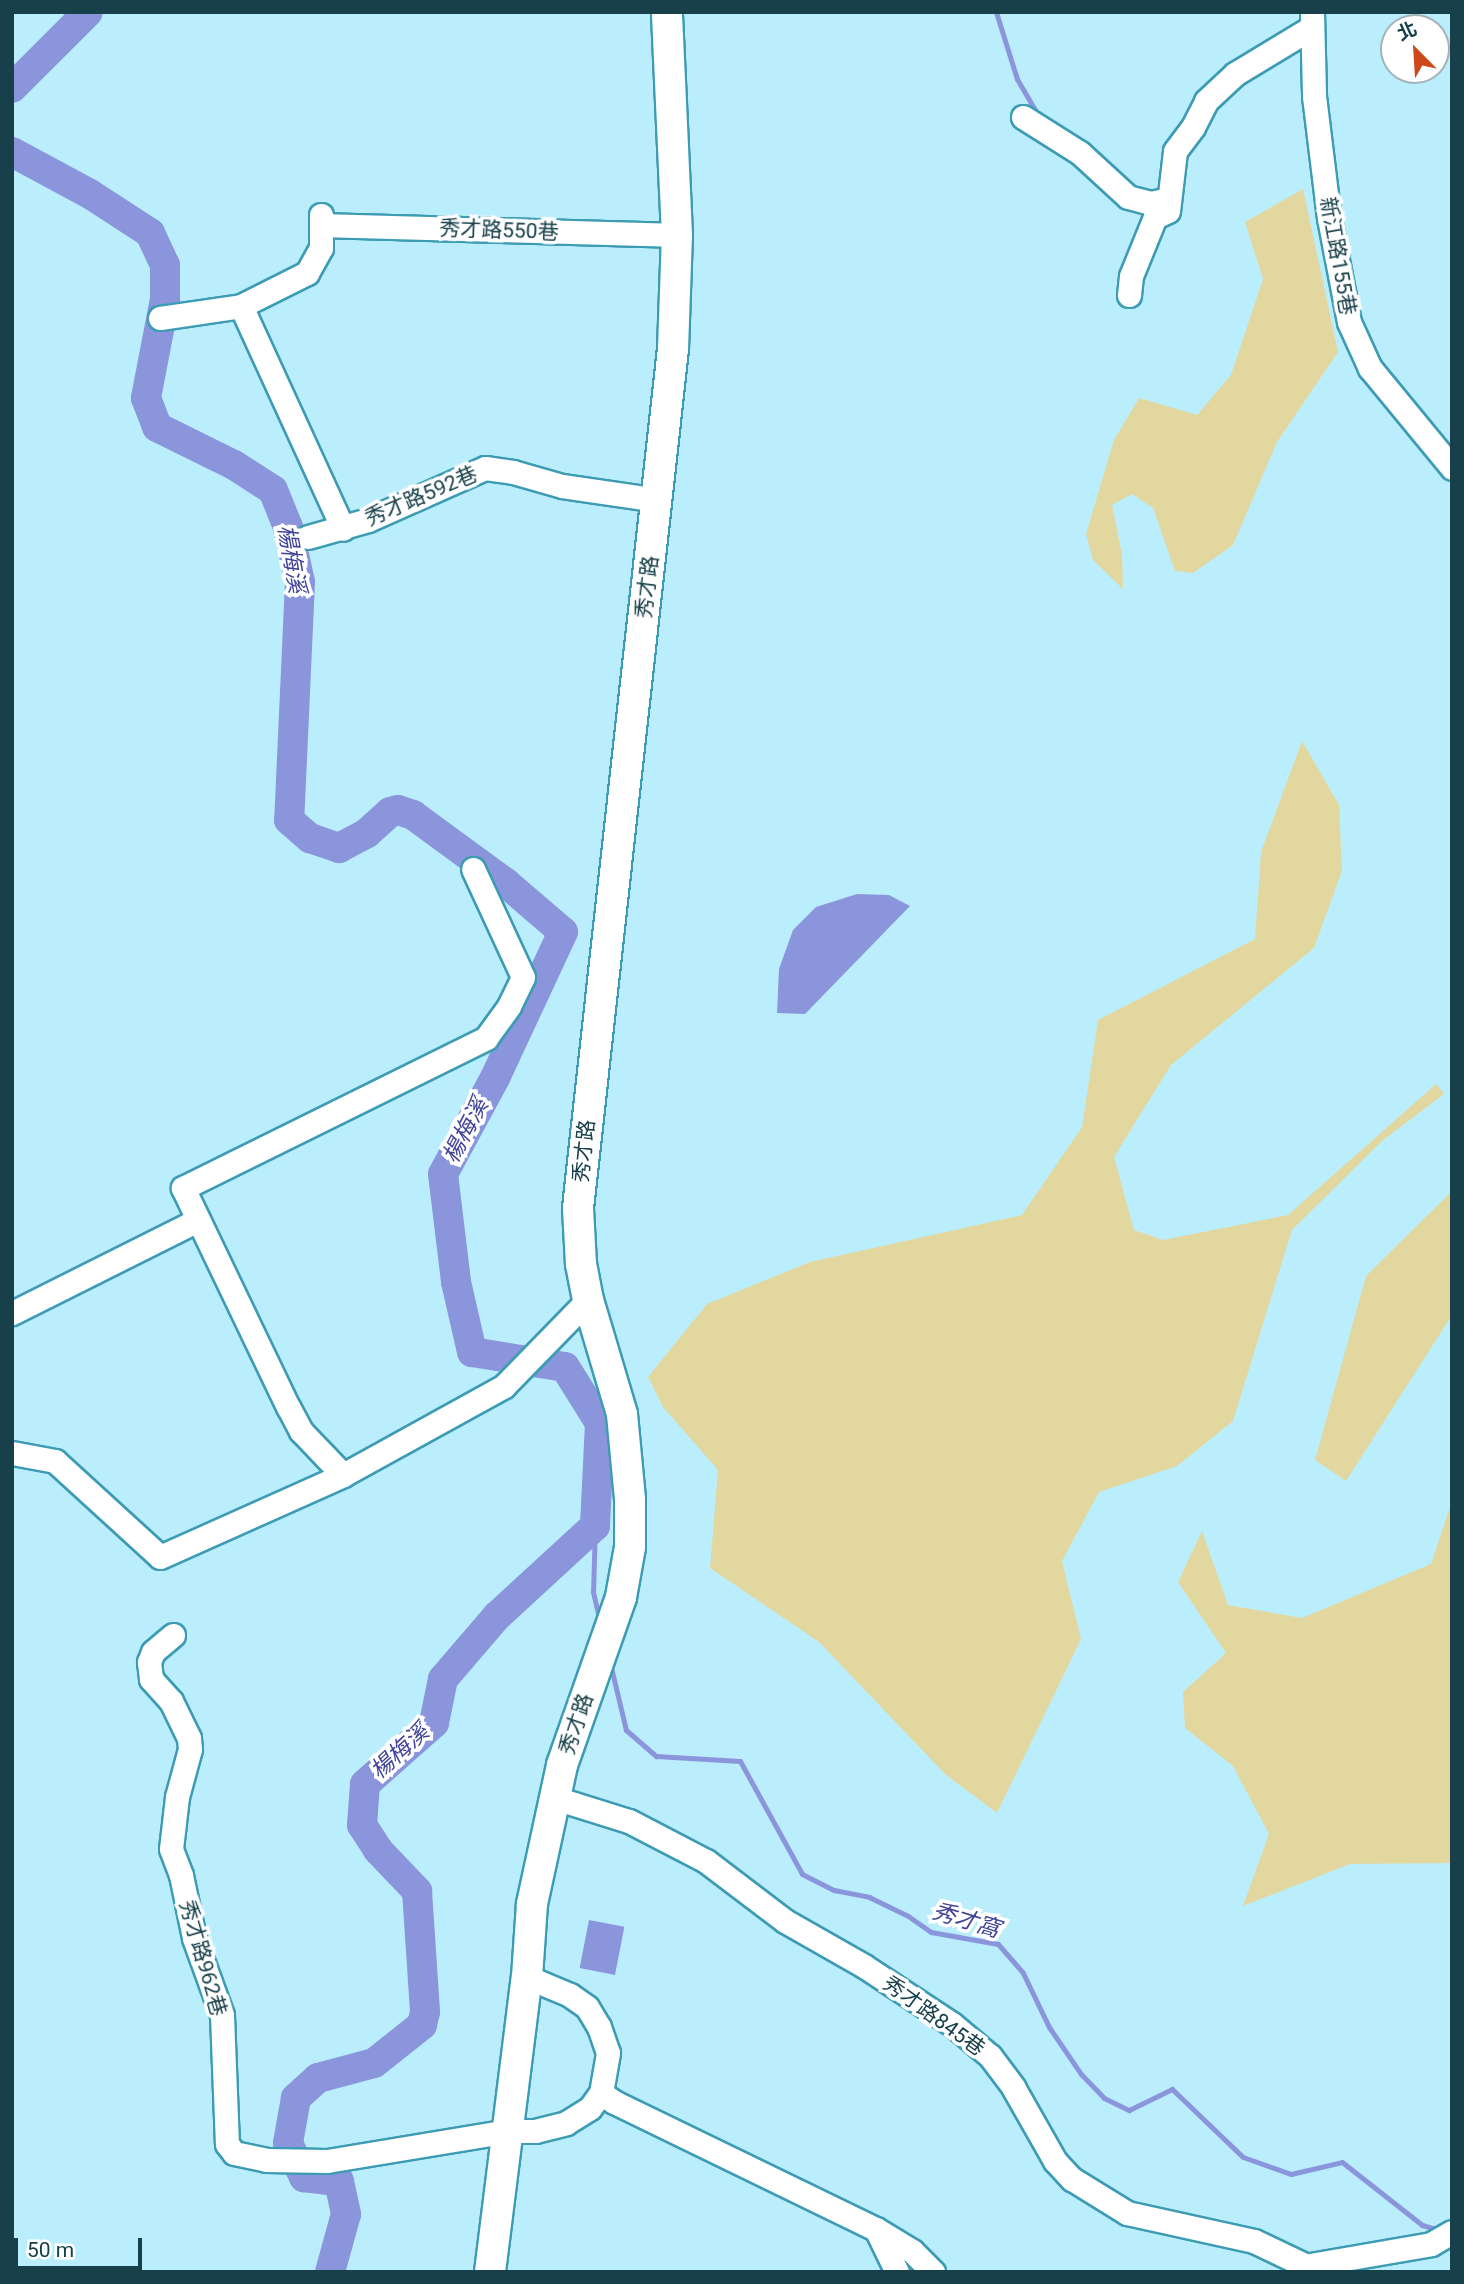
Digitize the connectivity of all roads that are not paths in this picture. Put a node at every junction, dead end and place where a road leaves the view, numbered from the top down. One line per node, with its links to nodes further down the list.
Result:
1 (667, 12): 5 (main road, 秀才路)
2 (1311, 20): 4 (street); 9 (street, 新江路155巷)
3 (1023, 117): 4 (street)
4 (1168, 199): 6 (street)
5 (677, 235): 7 (street, 秀才路550巷); 10 (main road, 秀才路)
6 (1129, 295)
7 (241, 306): 8 (street); 11 (street)
8 (160, 318)
9 (1452, 468)
10 (658, 500): 11 (street, 秀才路592巷); 15 (main road, 秀才路)
11 (343, 529): 12 (street, 秀才路592巷)
12 (308, 537)
13 (473, 869): 14 (street)
14 (198, 1220): 16 (street); 18 (street)
15 (588, 1300): 18 (street); 20 (main road, 秀才路)
16 (12, 1313)
17 (12, 1453): 18 (street)
18 (344, 1475)
19 (173, 1635): 23 (street, 秀才路962巷)
20 (555, 1798): 21 (main road, 秀才路); 26 (street, 秀才路845巷)
21 (527, 1976): 22 (street); 23 (main road, 秀才路)
22 (600, 2093): 23 (street, 秀才路962巷); 24 (street)
23 (508, 2132): 27 (main road, 秀才路)
24 (876, 2229): 28 (street); 29 (street)
25 (1452, 2232): 26 (street)
26 (1314, 2269)
27 (490, 2272)
28 (897, 2272)
29 (933, 2272)

